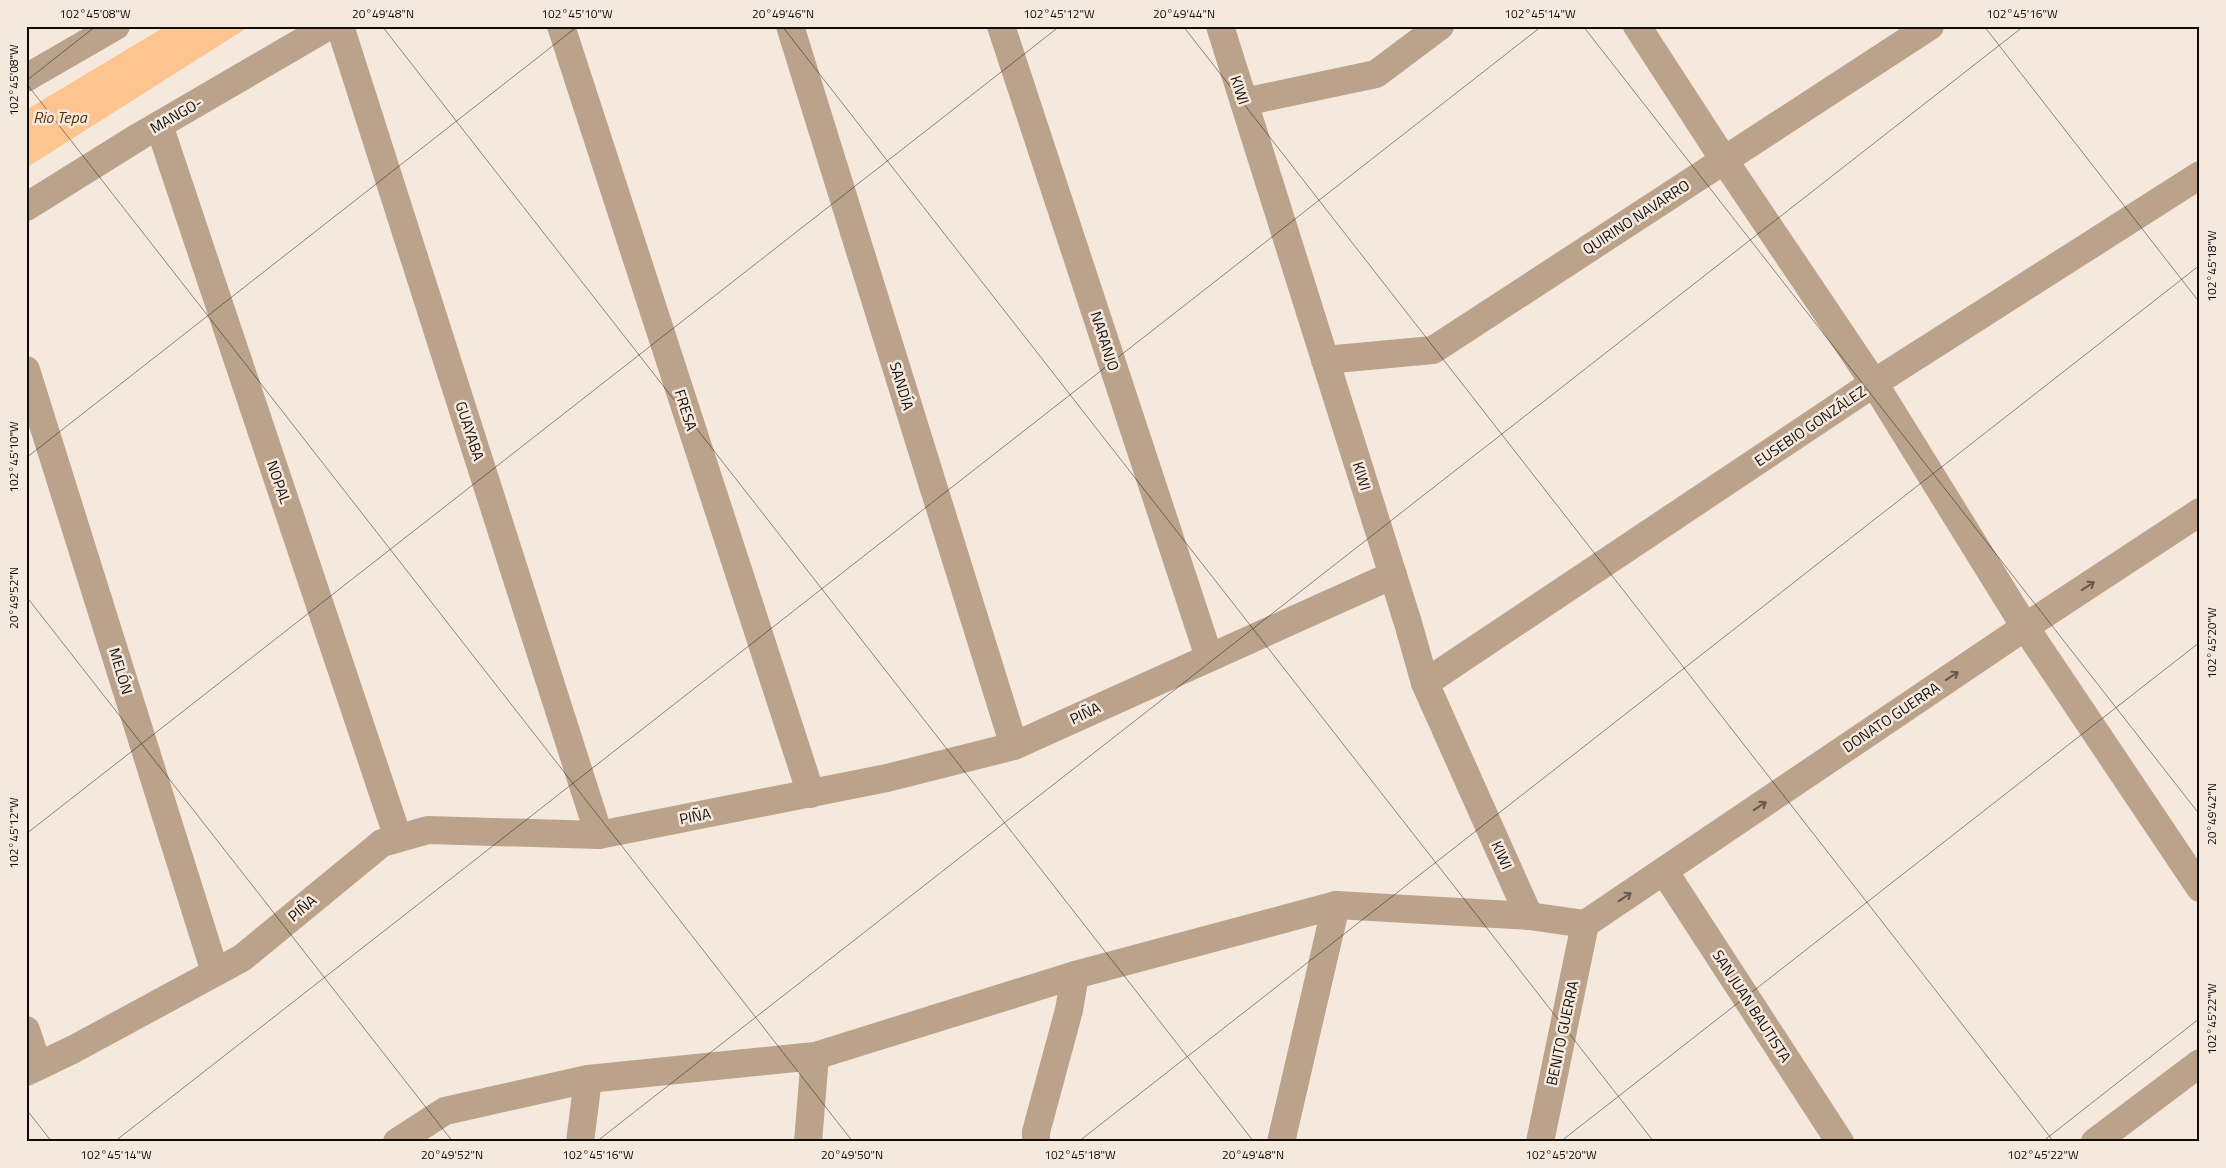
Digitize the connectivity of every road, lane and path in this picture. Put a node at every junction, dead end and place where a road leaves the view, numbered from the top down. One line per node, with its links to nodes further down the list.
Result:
1 (116, 26): 11 (street)
2 (329, 26): 13 (street, MANGO-)
3 (340, 26): 27 (street, GUAYABA)
4 (561, 26): 26 (street, FRESA)
5 (790, 26): 25 (street, SANDÍA)
6 (1001, 26): 23 (street, NARANJO)
7 (1220, 26): 12 (street, KIWI)
8 (1440, 26): 12 (street)
9 (1637, 26): 14 (street)
10 (1930, 26): 14 (street, QUIRINO NAVARRO)
11 (26, 78)
12 (1244, 102): 17 (street, KIWI)
13 (159, 125): 16 (street, MANGO-); 28 (street, NOPAL)
14 (1724, 160): 17 (street, QUIRINO NAVARRO); 19 (street)
15 (2200, 175): 19 (street, EUSEBIO GONZÁLEZ)
16 (26, 207)
17 (1326, 360): 21 (street, KIWI)
18 (26, 370): 34 (street, MELÓN)
19 (1874, 383): 22 (street); 24 (street, EUSEBIO GONZÁLEZ)
20 (2200, 512): 22 (street, DONATO GUERRA, one-way to 20)
21 (1393, 575): 23 (street, PIÑA); 24 (street, KIWI)
22 (2025, 627): 29 (street, DONATO GUERRA, one-way to 22); 30 (street)
23 (1209, 657): 25 (street, PIÑA)
24 (1425, 684): 32 (street, KIWI)
25 (1014, 746): 26 (street, PIÑA)
26 (811, 794): 27 (street, PIÑA)
27 (599, 835): 28 (street, PIÑA)
28 (398, 838): 34 (street, PIÑA)
29 (1664, 871): 33 (street, DONATO GUERRA, one-way to 29); 47 (street, SAN JUAN BAUTISTA)
30 (2200, 888)
31 (1336, 905): 32 (street); 35 (street); 45 (street)
32 (1529, 916): 33 (street)
33 (1584, 924): 46 (street, BENITO GUERRA)
34 (215, 972): 39 (street, PIÑA)
35 (1075, 975): 37 (street); 44 (street)
36 (26, 1030): 39 (street)
37 (815, 1056): 40 (street); 43 (street)
38 (2200, 1063): 48 (street)
39 (32, 1069)
40 (588, 1079): 41 (street); 42 (street)
41 (397, 1142)
42 (580, 1142)
43 (808, 1142)
44 (1036, 1142)
45 (1282, 1142)
46 (1540, 1142)
47 (1840, 1142)
48 (2095, 1142)

